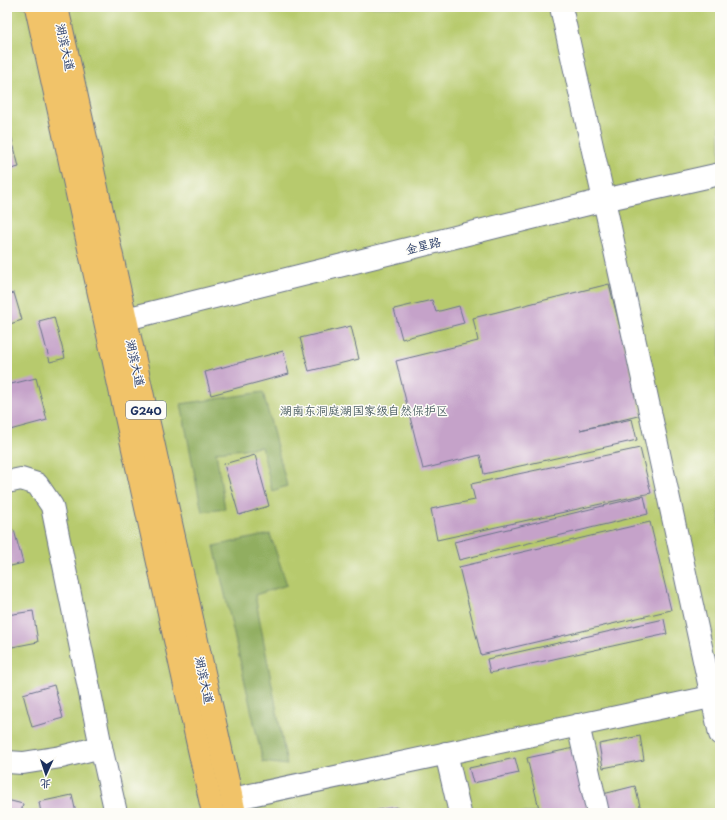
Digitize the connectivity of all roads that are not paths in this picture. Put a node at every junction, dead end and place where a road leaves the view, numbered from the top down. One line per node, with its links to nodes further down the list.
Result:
1 (36, 7): 16 (highway, 湖滨大道 / G240)
2 (57, 7): 6 (highway, 湖滨大道 / G240)
3 (561, 7): 5 (street)
4 (720, 174): 5 (street, 金星路)
5 (604, 200): 6 (street, 金星路); 8 (street)
6 (126, 319): 14 (highway, 湖滨大道 / G240)
7 (7, 482): 11 (street)
8 (716, 695): 9 (street); 10 (street)
9 (578, 725): 12 (street); 18 (street)
10 (720, 734)
11 (101, 747): 13 (street); 15 (street)
12 (446, 753): 14 (street); 17 (street)
13 (7, 762)
14 (233, 806)
15 (116, 813)
16 (213, 813)
17 (460, 813)
18 (598, 813)

